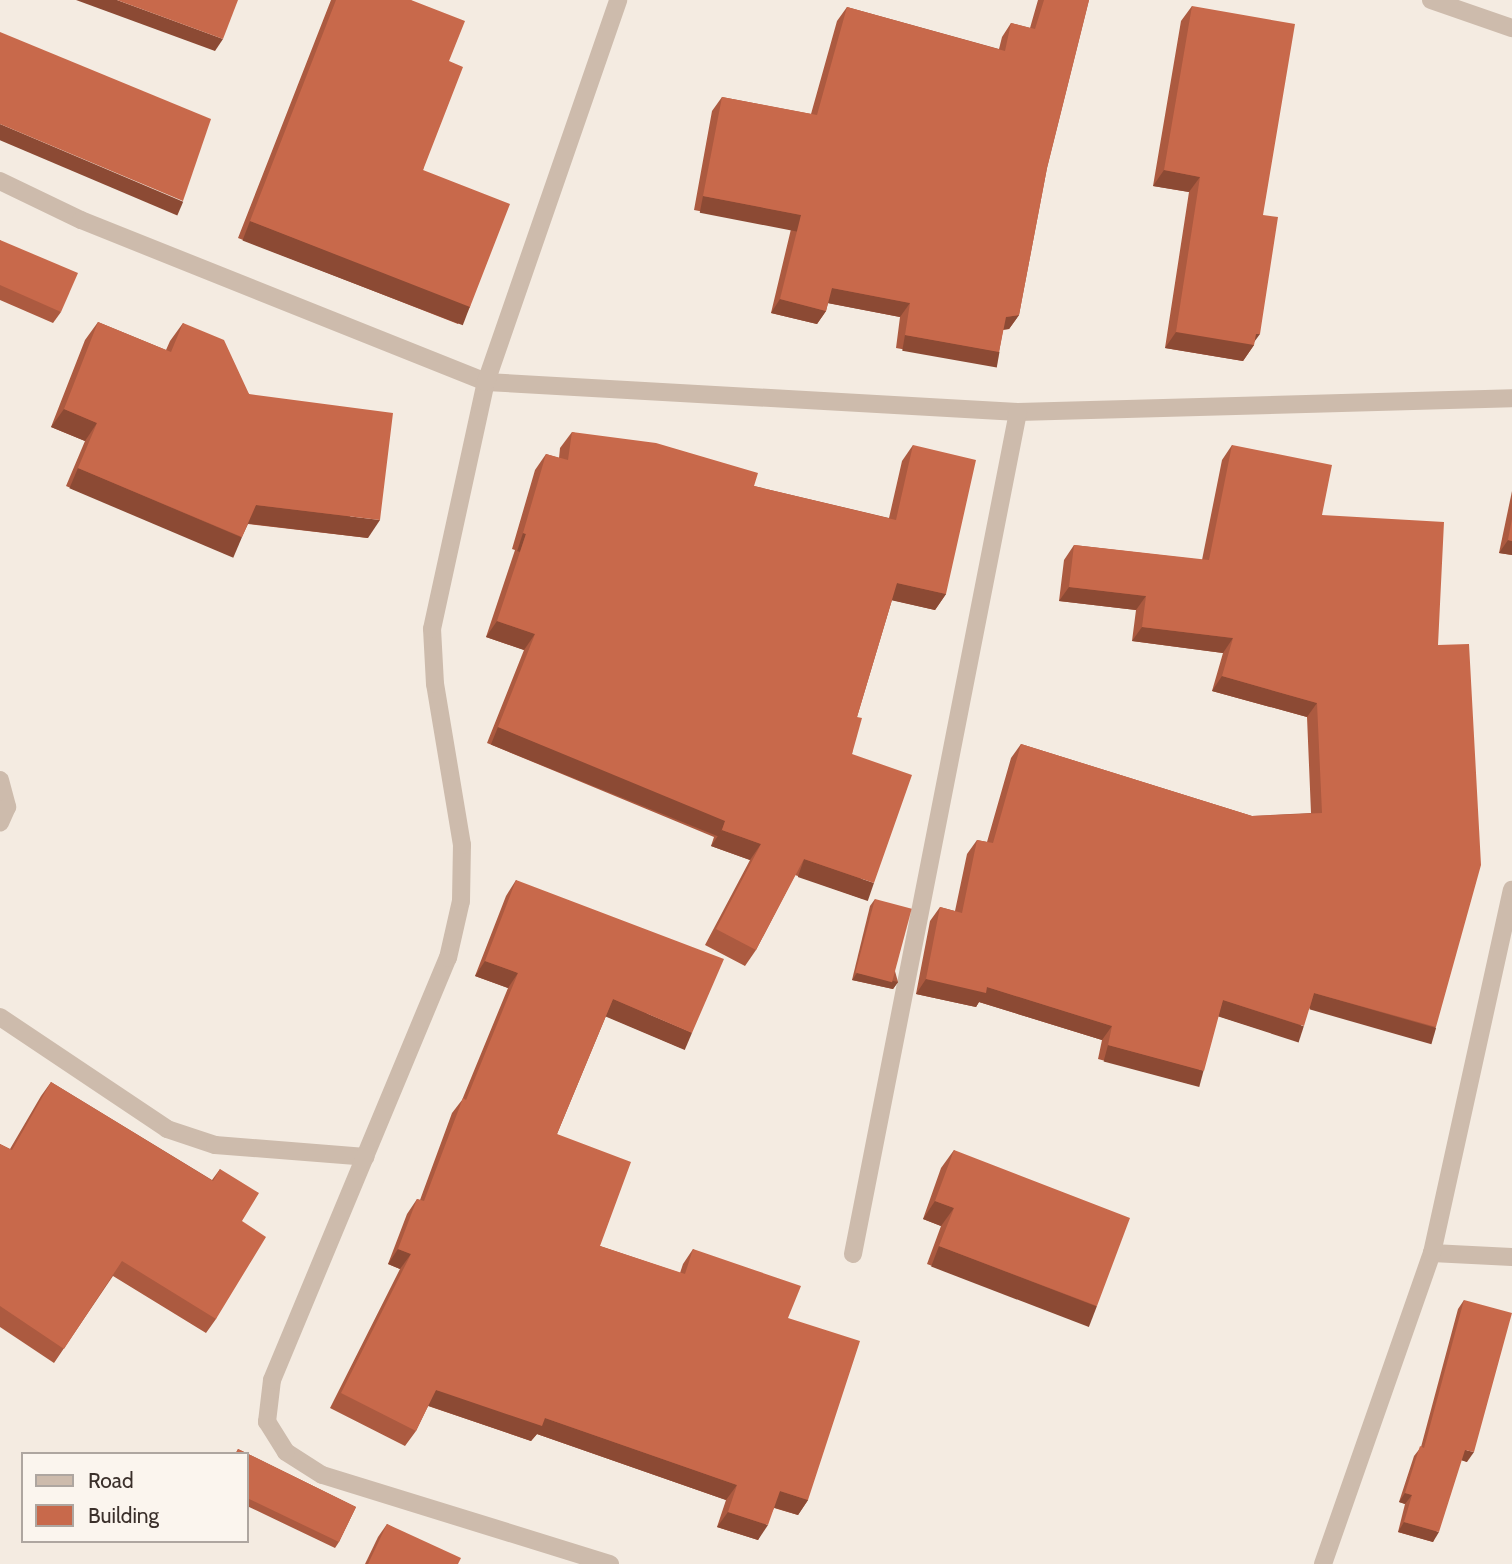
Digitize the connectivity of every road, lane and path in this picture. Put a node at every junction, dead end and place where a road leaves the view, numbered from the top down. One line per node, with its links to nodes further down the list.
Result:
1 (618, 0): 5 (street)
2 (1431, 0): 3 (street)
3 (1512, 29)
4 (0, 181): 5 (street)
5 (486, 382): 7 (street); 12 (street)
6 (1512, 398): 7 (street)
7 (1018, 412): 14 (street)
8 (0, 780): 9 (street)
9 (0, 823)
10 (1512, 890): 13 (street)
11 (0, 1017): 12 (street)
12 (366, 1157): 16 (street)
13 (1432, 1253): 15 (street); 17 (street)
14 (853, 1254)
15 (1512, 1257)
16 (610, 1564)
17 (1323, 1564)

